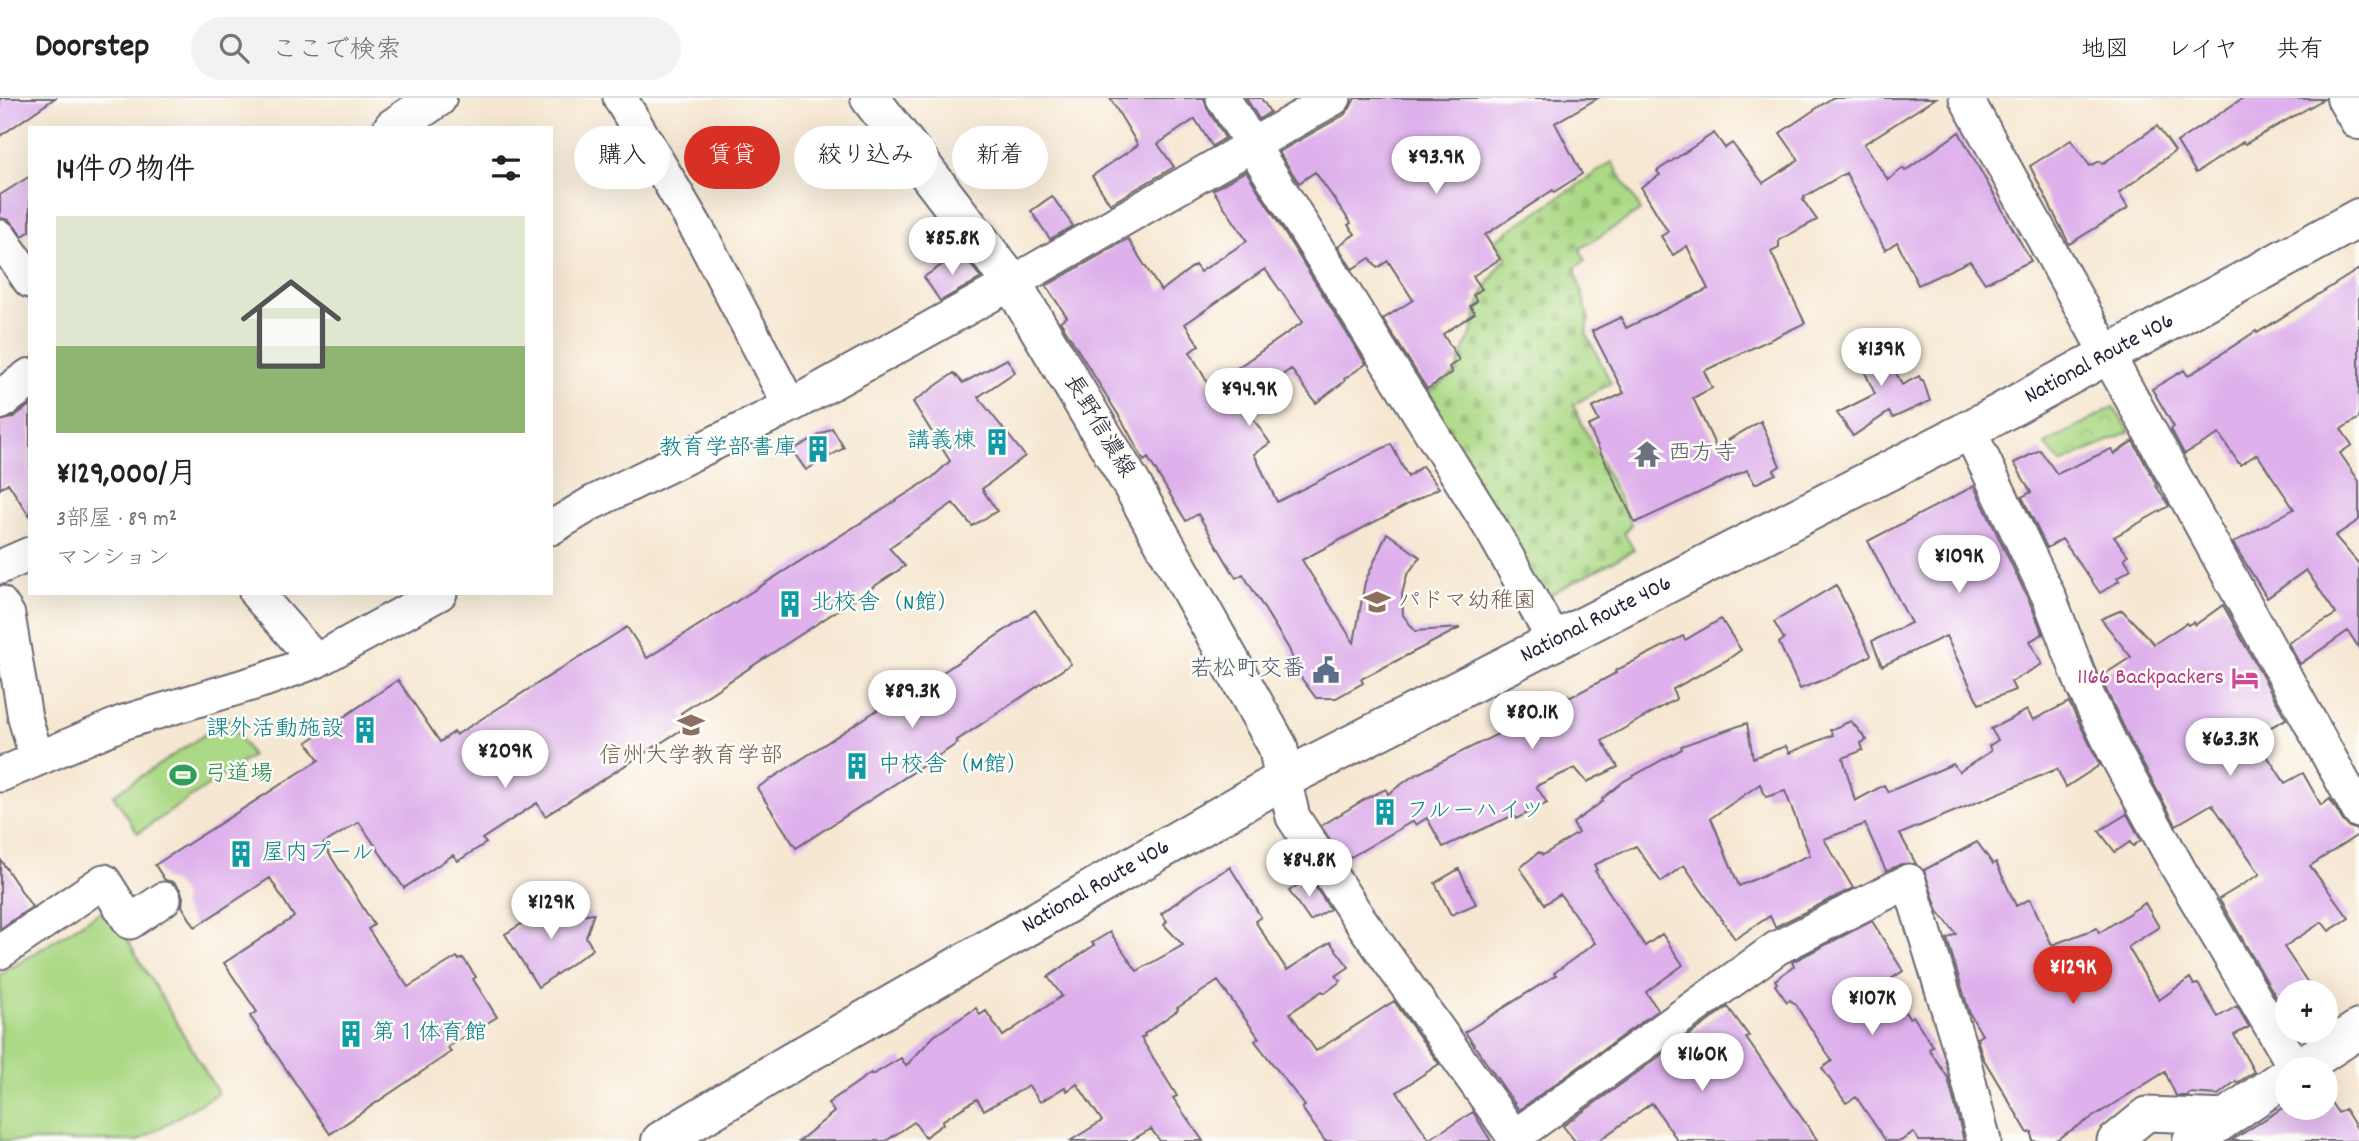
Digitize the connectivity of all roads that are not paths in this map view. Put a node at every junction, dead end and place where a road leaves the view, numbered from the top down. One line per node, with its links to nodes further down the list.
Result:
1 (437, 98): 9 (main road)
2 (620, 98): 18 (street)
3 (870, 98): 14 (main road, 長野信濃線)
4 (1223, 98): 10 (street)
5 (1334, 98): 10 (street)
6 (1966, 98): 15 (street)
7 (2346, 98): 8 (main road)
8 (2359, 120)
9 (396, 126)
10 (1253, 146): 14 (street); 26 (street)
11 (2359, 218): 15 (main road, National Route 406)
12 (0, 237): 13 (street)
13 (28, 278)
14 (1012, 284): 18 (street); 30 (main road, 長野信濃線)
15 (2106, 356): 19 (main road, National Route 406); 31 (street)
16 (28, 379): 17 (main road)
17 (0, 400)
18 (790, 406): 20 (street)
19 (1969, 430): 26 (main road, National Route 406); 35 (street)
20 (553, 526)
21 (28, 555): 22 (street)
22 (0, 567)
23 (258, 595): 27 (street)
24 (436, 595): 27 (street)
25 (0, 603): 28 (street)
26 (1554, 640): 30 (main road, National Route 406)
27 (316, 661): 28 (street)
28 (37, 759): 29 (street)
29 (0, 775)
30 (1284, 779): 39 (street); 40 (main road, National Route 406)
31 (2359, 811)
32 (164, 900): 33 (street)
33 (0, 952)
34 (2359, 1029): 36 (main road)
35 (2290, 1057)
36 (2316, 1057)
37 (2275, 1084): 38 (main road)
38 (2228, 1116): 42 (street); 43 (main road)
39 (1516, 1139): 41 (street)
40 (661, 1141)
41 (1984, 1141)
42 (2114, 1141)
43 (2192, 1141)

